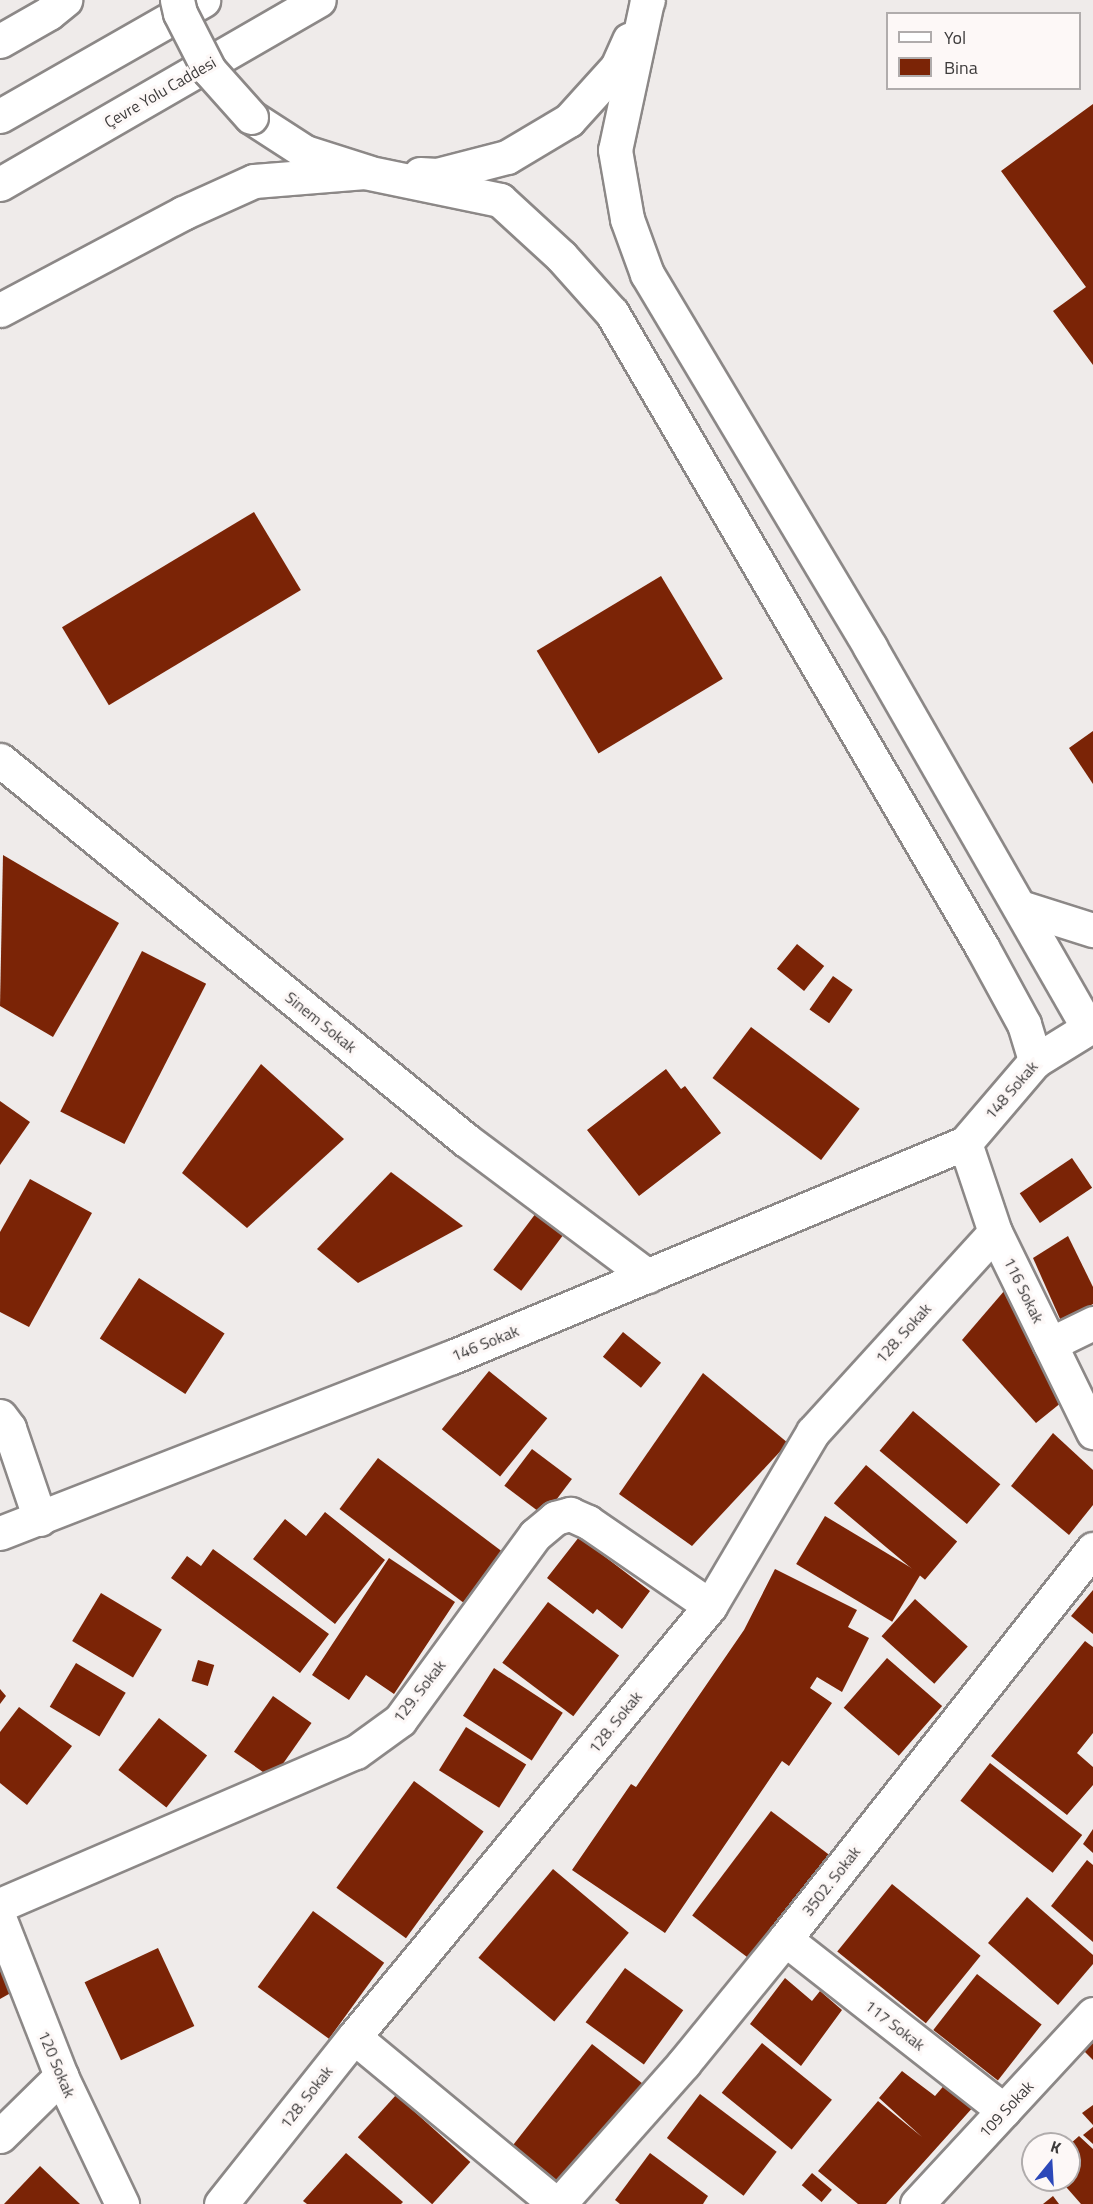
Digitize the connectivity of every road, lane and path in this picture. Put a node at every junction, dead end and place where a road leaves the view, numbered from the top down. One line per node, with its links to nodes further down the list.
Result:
1 (65, 0): 6 (main road)
2 (177, 0): 8 (main road, bridge)
3 (203, 0): 7 (main road)
4 (319, 0): 9 (main road, Çevre Yolu Caddesi)
5 (647, 0): 8 (main road); 12 (main road)
6 (0, 41)
7 (0, 116)
8 (365, 172): 10 (main road); 15 (main road)
9 (0, 184)
10 (0, 310)
11 (0, 760): 18 (main road, Sinem Sokak)
12 (1020, 907): 13 (main road); 14 (main road)
13 (1093, 930)
14 (1090, 1027): 15 (main road, 148 Sokak)
15 (1035, 1061): 16 (main road, 148 Sokak)
16 (965, 1143): 17 (main road, 116 Sokak); 18 (main road, 146 Sokak)
17 (995, 1232): 20 (main road, 116 Sokak); 26 (main road, 128. Sokak)
18 (648, 1276): 23 (main road, 146 Sokak)
19 (1093, 1323): 20 (main road)
20 (1050, 1344): 22 (main road, 116 Sokak)
21 (0, 1416): 23 (main road)
22 (1093, 1432)
23 (40, 1520): 24 (main road, 146 Sokak)
24 (0, 1533)
25 (1093, 1549): 29 (main road, 3502. Sokak)
26 (710, 1606): 27 (main road, 129. Sokak); 31 (main road, 128. Sokak)
27 (0, 1905)
28 (0, 1920): 32 (main road, 120 Sokak)
29 (785, 1939): 33 (main road, 117 Sokak); 37 (main road, 3502. Sokak)
30 (1093, 2014): 33 (main road, 109 Sokak)
31 (354, 2037): 36 (main road, 128. Sokak); 37 (main road)
32 (61, 2076): 34 (main road); 35 (main road, 120 Sokak)
33 (1004, 2111): 38 (main road, 109 Sokak)
34 (5, 2122)
35 (122, 2204)
36 (221, 2204)
37 (558, 2204)
38 (917, 2204)

